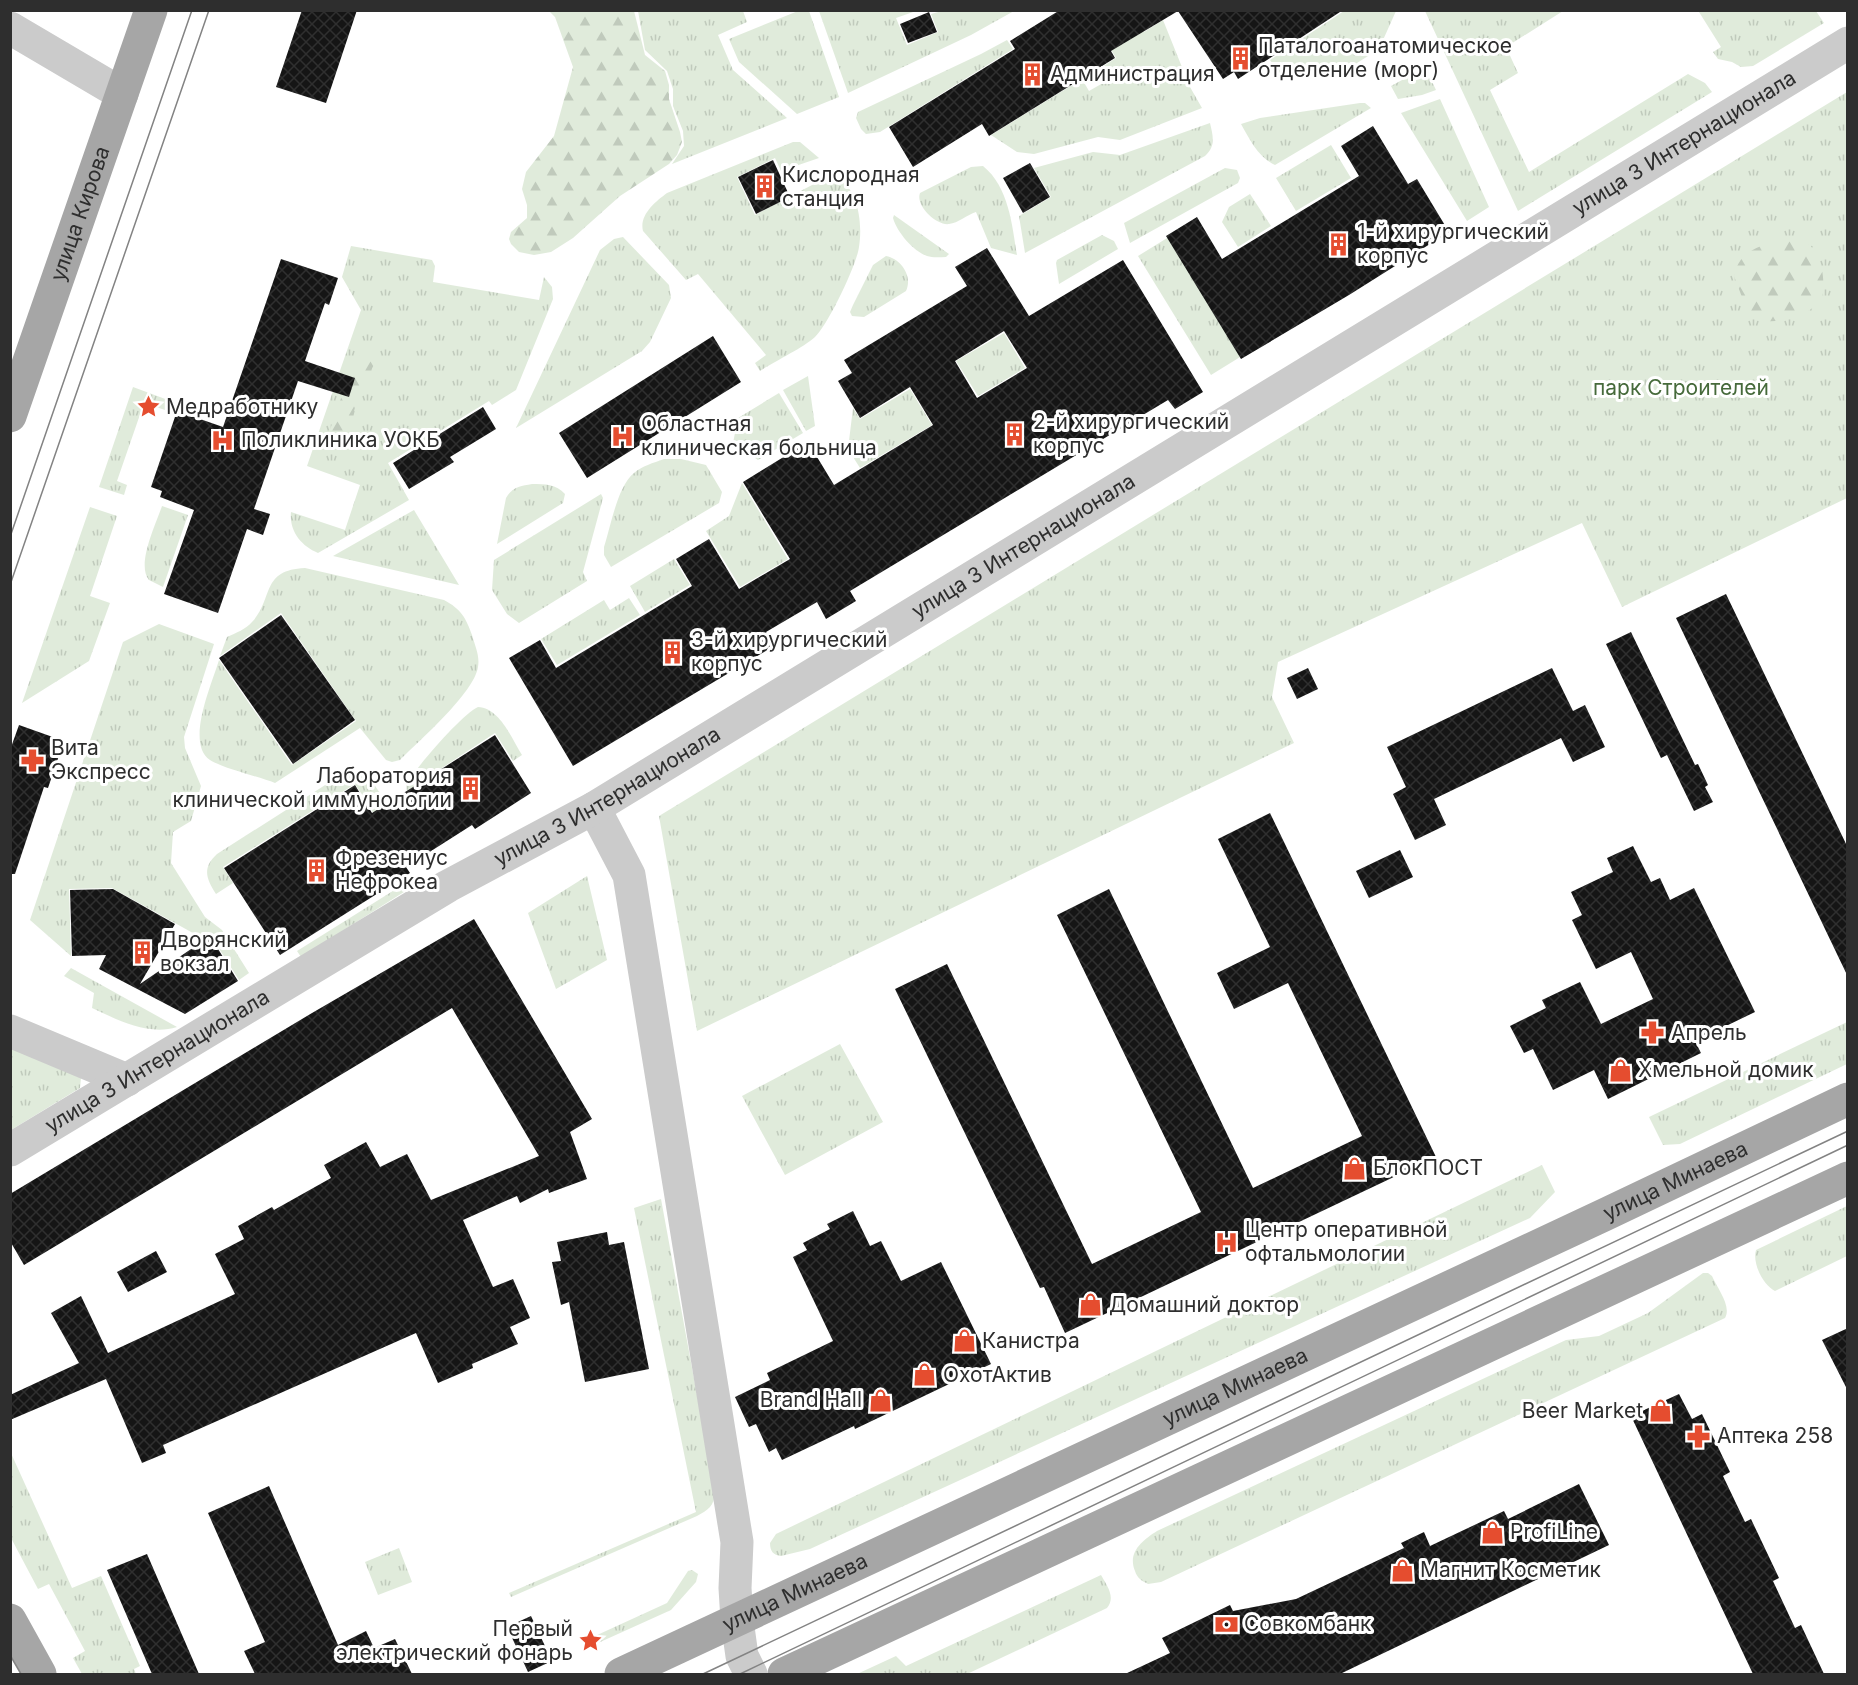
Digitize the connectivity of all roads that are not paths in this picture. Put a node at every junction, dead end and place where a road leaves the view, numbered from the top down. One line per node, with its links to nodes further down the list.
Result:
1 (151, 10): 4 (main road, улица Кирова)
2 (10, 28): 4 (street)
3 (1848, 44): 6 (street, улица 3 Интернационала)
4 (122, 94): 5 (main road, улица Кирова)
5 (10, 416)
6 (594, 808): 8 (street, улица 3 Интернационала); 13 (street)
7 (10, 1031): 8 (street)
8 (127, 1080): 10 (street, улица 3 Интернационала)
9 (1848, 1099): 13 (main road, улица Минаева)
10 (10, 1150)
11 (1848, 1178): 17 (main road)
12 (10, 1620): 14 (main road)
13 (737, 1620): 15 (main road, улица Минаева); 16 (street)
14 (40, 1674)
15 (621, 1674)
16 (751, 1674)
17 (784, 1674)

